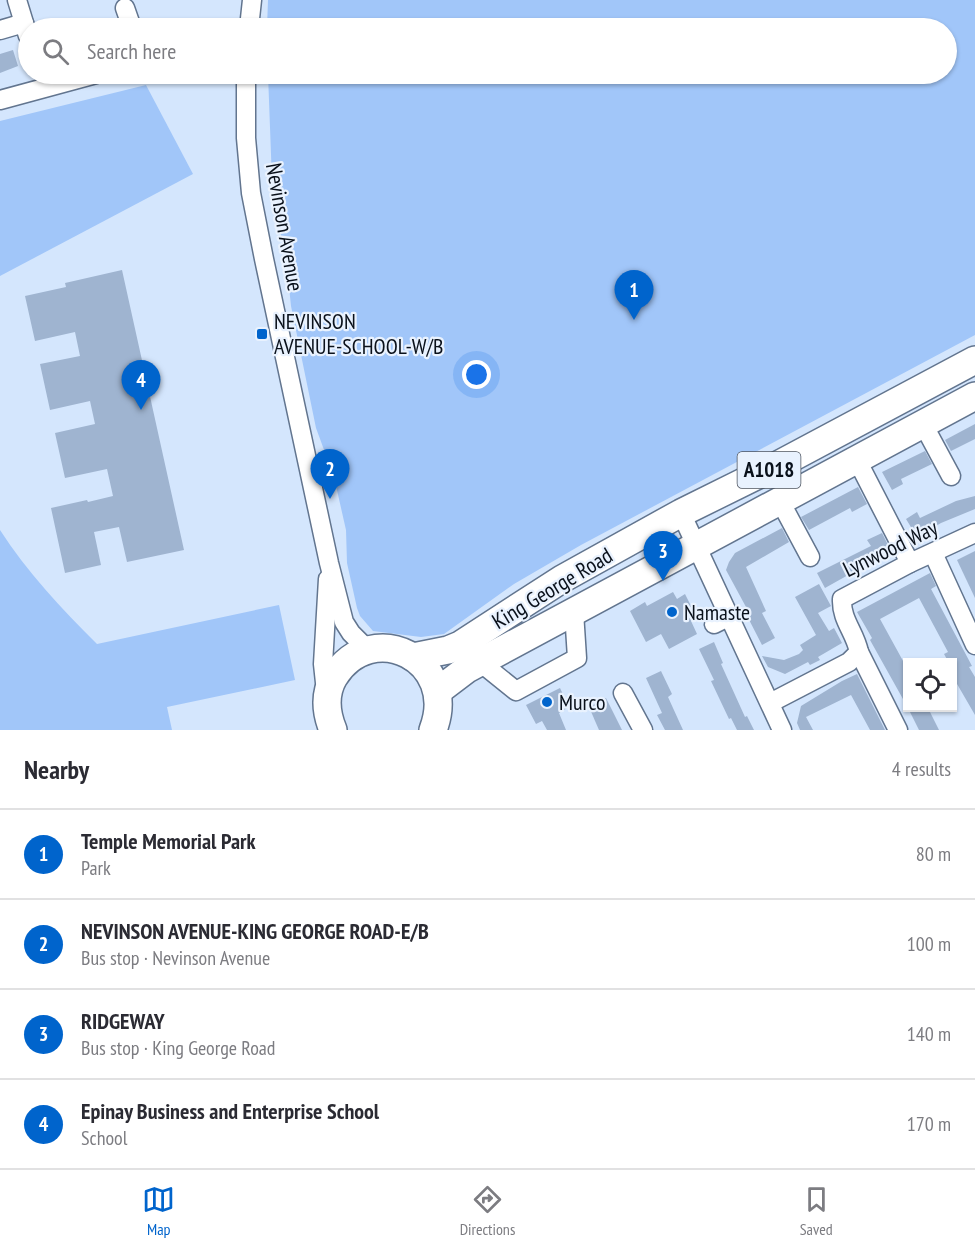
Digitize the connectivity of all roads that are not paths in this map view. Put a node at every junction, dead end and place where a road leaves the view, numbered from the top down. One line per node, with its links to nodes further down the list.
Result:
1 (17, 0): 4 (street)
2 (252, 0): 6 (street)
3 (125, 9): 5 (street)
4 (23, 18)
5 (128, 18)
6 (250, 18)
7 (18, 29): 8 (street)
8 (0, 30)
9 (35, 84): 11 (street)
10 (246, 84): 23 (street, Nevinson Avenue)
11 (0, 100)
12 (975, 360): 18 (highway, King George Road / A1018)
13 (975, 396): 14 (highway, King George Road / A1018)
14 (923, 424): 15 (highway, King George Road / A1018); 16 (street)
15 (857, 460): 17 (highway, King George Road / A1018); 24 (street)
16 (951, 476)
17 (780, 501): 20 (highway, King George Road / A1018); 22 (street)
18 (681, 513): 20 (street); 31 (highway, King George Road / A1018)
19 (975, 533): 21 (street, Lynwood Way)
20 (697, 545): 25 (highway, King George Road / A1018); 26 (street)
21 (933, 553): 24 (street, Lynwood Way); 28 (street)
22 (810, 557)
23 (329, 563): 29 (street, Nevinson Avenue); 36 (street, Nevinson Avenue)
24 (910, 563): 30 (street, Lynwood Way)
25 (574, 612): 32 (highway, King George Road / A1018); 32 (street)
26 (730, 616): 27 (street); 35 (street)
27 (714, 624)
28 (975, 645)
29 (368, 650): 31 (highway, A1018); 36 (highway)
30 (859, 652): 35 (street); 40 (street)
31 (413, 657): 33 (highway)
32 (480, 662): 33 (highway, King George Road / A1018)
33 (438, 691): 37 (highway)
34 (623, 693): 38 (street)
35 (770, 703): 39 (street)
36 (328, 719)
37 (433, 730)
38 (644, 730)
39 (782, 730)
40 (898, 730)

